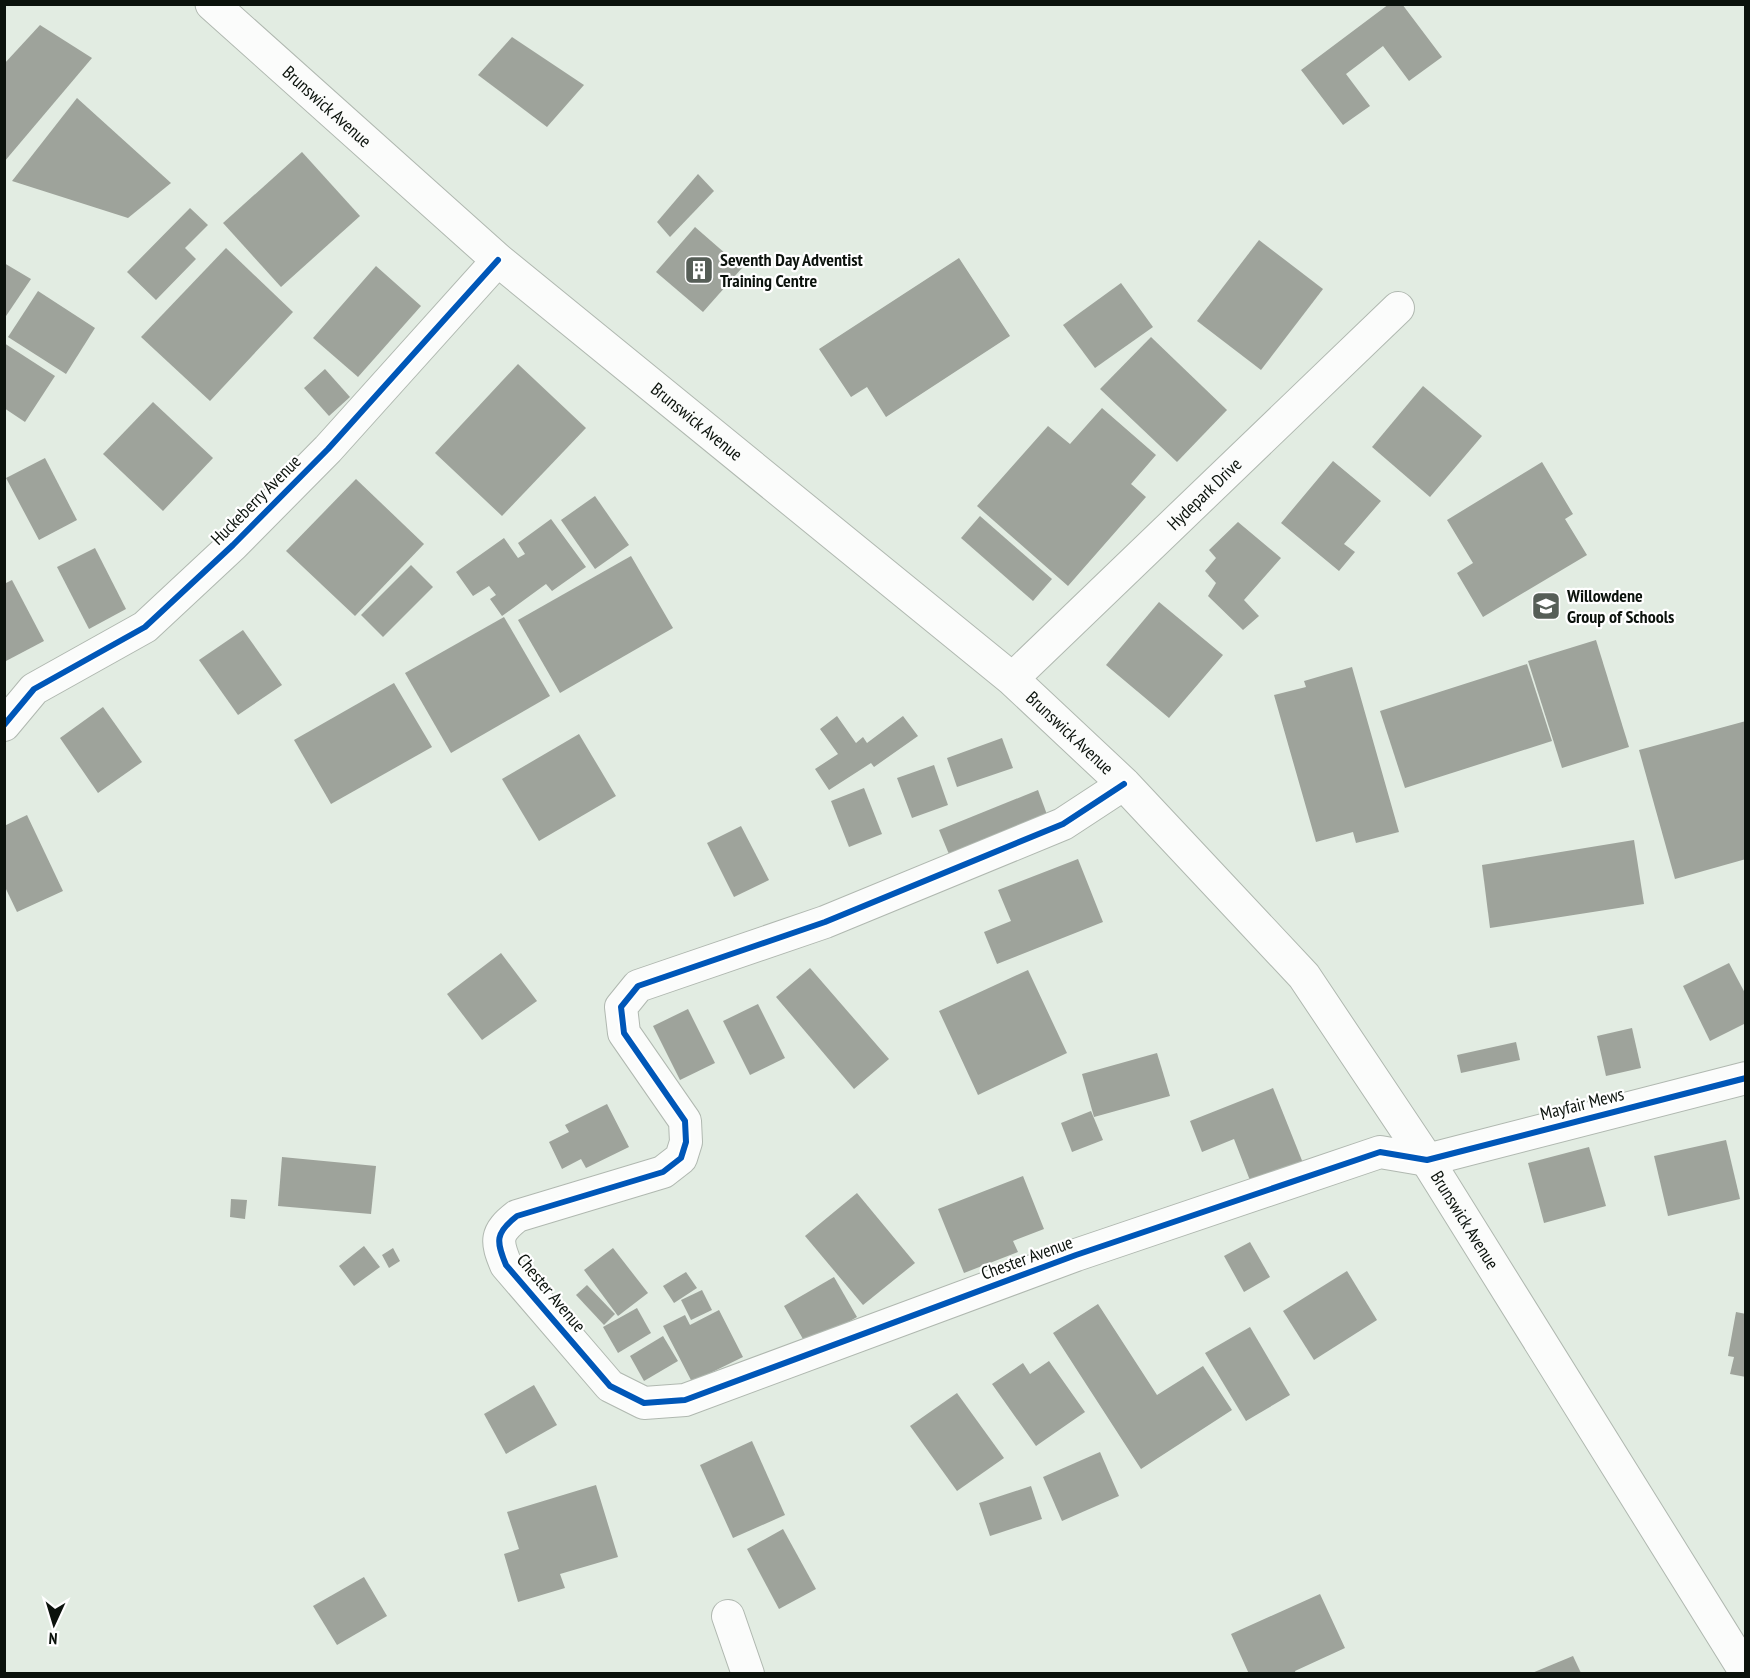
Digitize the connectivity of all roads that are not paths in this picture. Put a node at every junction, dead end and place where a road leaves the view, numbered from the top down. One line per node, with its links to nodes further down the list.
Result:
1 (212, 4): 2 (main road, Brunswick Avenue)
2 (498, 260): 4 (main road, Brunswick Avenue); 5 (street, Huckeberry Avenue)
3 (1398, 308): 4 (street, Hydepark Drive)
4 (1012, 679): 6 (main road, Brunswick Avenue)
5 (4, 726)
6 (1124, 784): 8 (main road, Brunswick Avenue); 8 (street, Chester Avenue)
7 (1746, 1078): 8 (street, Mayfair Mews)
8 (1427, 1160): 10 (main road, Brunswick Avenue)
9 (728, 1616): 11 (street)
10 (1746, 1672)
11 (748, 1674)

